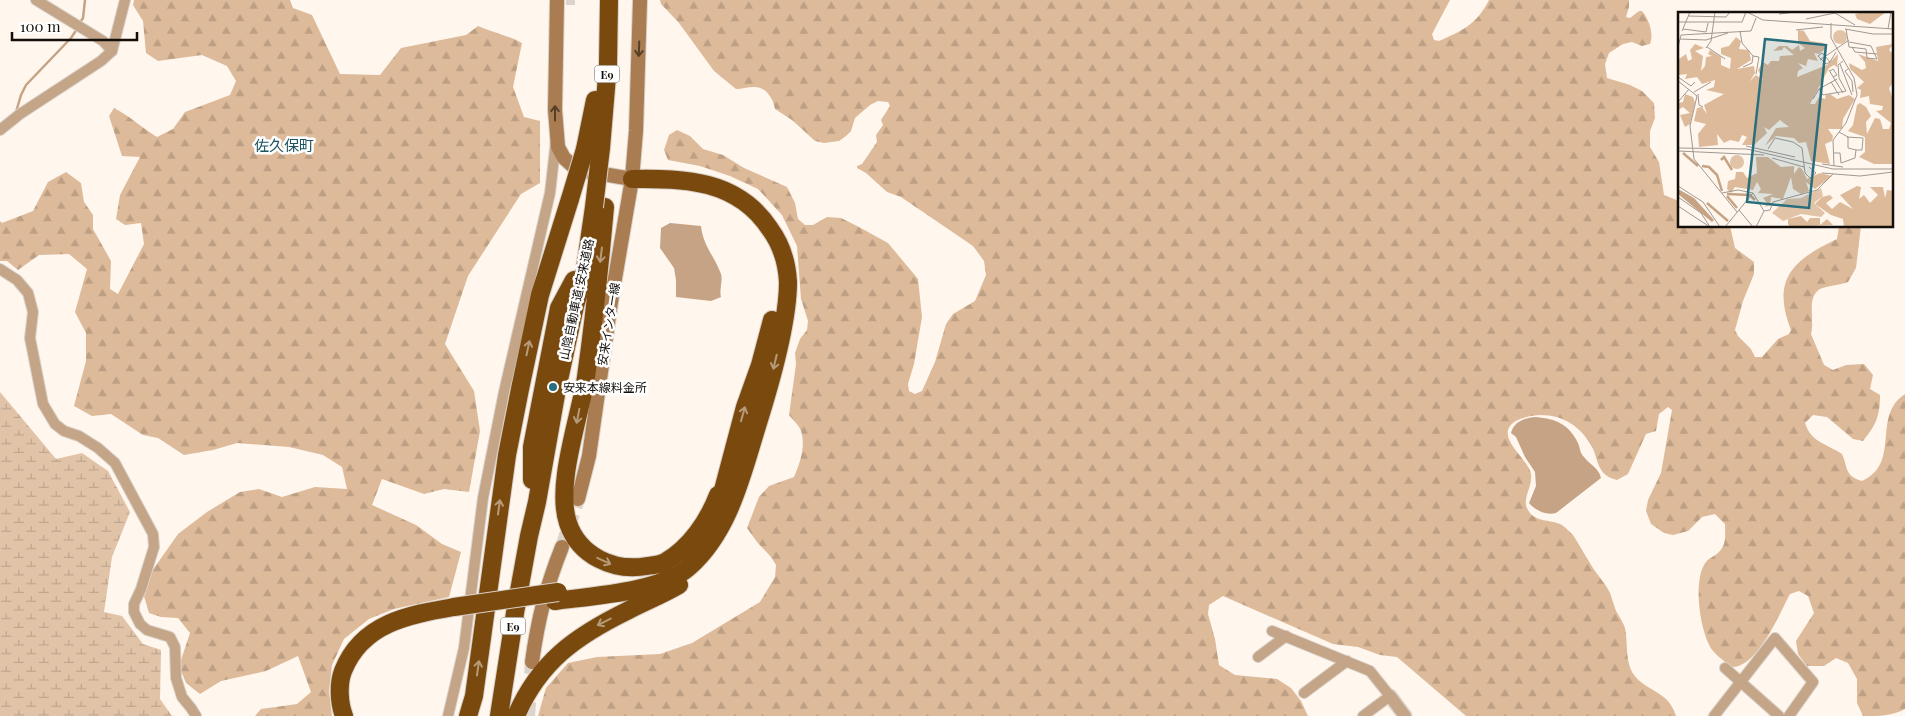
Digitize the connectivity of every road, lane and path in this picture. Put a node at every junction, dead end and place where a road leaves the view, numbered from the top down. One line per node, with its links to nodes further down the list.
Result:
1 (36, 0): 9 (street)
2 (125, 0): 9 (street)
3 (557, 0): 4 (street); 11 (main road, one-way to 3)
4 (566, 0)
5 (605, 0): 8 (highway)
6 (609, 0): 8 (highway)
7 (640, 0): 13 (main road, 安来インター線, one-way to 13)
8 (607, 25): 12 (highway); 12 (highway)
9 (112, 51): 10 (street)
10 (0, 130)
11 (556, 138): 13 (main road); 32 (street)
12 (598, 148): 14 (highway); 33 (highway, one-way to 12, bridge)
13 (632, 179): 16 (highway); 17 (main road, 安来インター線)
14 (596, 207): 16 (highway, one-way to 16); 34 (highway, 山陰自動車道;安来道路 / E9)
15 (0, 269): 29 (street)
16 (741, 451): 19 (highway); 35 (highway, one-way to 35)
17 (578, 499)
18 (562, 546): 23 (main road)
19 (453, 612): 30 (highway); 31 (highway)
20 (1272, 631): 21 (street)
21 (1286, 636): 22 (street); 24 (street)
22 (1258, 657)
23 (532, 662)
24 (1347, 662): 27 (street); 28 (street)
25 (1725, 668): 26 (street)
26 (1740, 682): 38 (street); 39 (street); 40 (street)
27 (1304, 693)
28 (1390, 696): 36 (street); 37 (street)
29 (196, 716)
30 (344, 716)
31 (354, 716)
32 (448, 716)
33 (468, 716)
34 (499, 716)
35 (516, 716)
36 (1363, 716)
37 (1405, 716)
38 (1714, 716)
39 (1779, 716)
40 (1789, 716)

